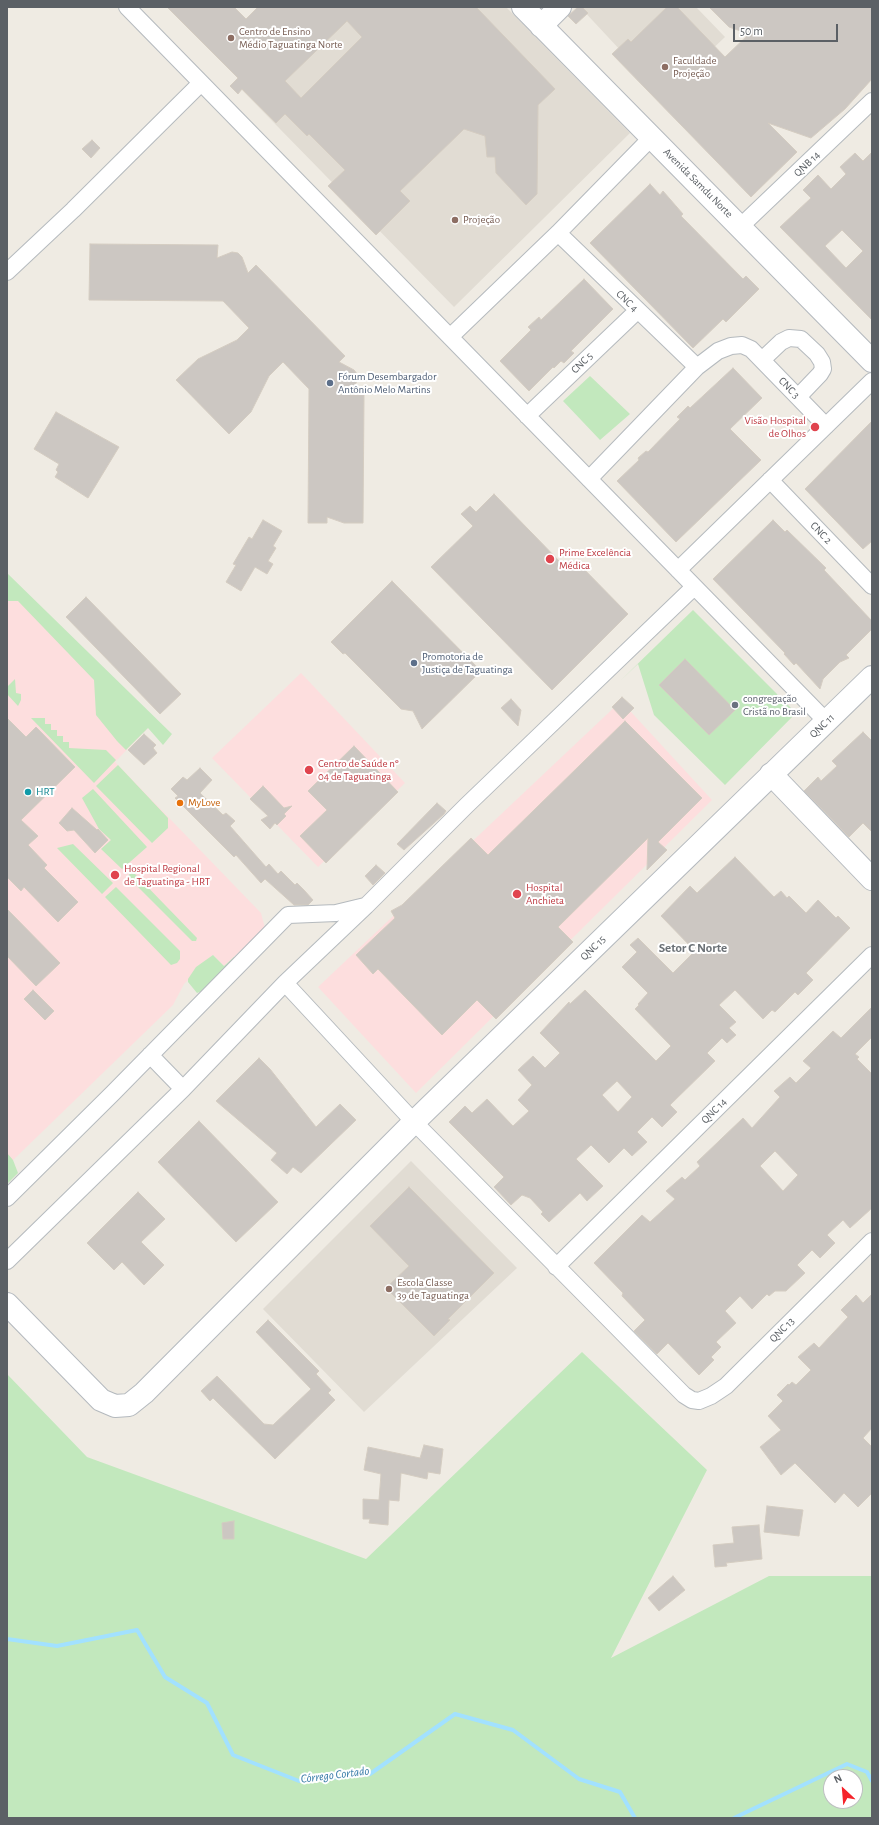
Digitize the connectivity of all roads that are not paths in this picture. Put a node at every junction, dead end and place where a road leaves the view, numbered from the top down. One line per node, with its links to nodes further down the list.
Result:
1 (127, 7): 5 (street)
2 (523, 7): 4 (street, Avenida Samdu Norte)
3 (560, 7): 4 (street)
4 (541, 26): 7 (street, Avenida Samdu Norte)
5 (201, 83): 10 (street); 12 (street)
6 (872, 101): 8 (street, QNB 14)
7 (652, 137): 8 (street, Avenida Samdu Norte); 9 (street)
8 (741, 226): 14 (street, Avenida Samdu Norte)
9 (558, 233): 11 (street, CNC 4); 12 (street)
10 (7, 272)
11 (637, 311): 15 (street, CNC 4); 18 (street, CNC 5)
12 (450, 337): 18 (street)
13 (757, 355): 15 (street); 17 (street, CNC 3); 17 (street)
14 (872, 361)
15 (697, 367): 20 (street)
16 (872, 381): 19 (street)
17 (798, 397): 19 (street, CNC 3)
18 (527, 416): 20 (street)
19 (826, 426): 21 (street)
20 (589, 479): 22 (street)
21 (770, 480): 22 (street); 23 (street, CNC 2)
22 (678, 570): 24 (street)
23 (872, 586)
24 (694, 587): 26 (street); 29 (street)
25 (872, 677): 26 (street, QNC 11)
26 (826, 721): 27 (street, QNC 11)
27 (771, 774): 28 (street); 34 (street, QNC 15)
28 (872, 879)
29 (366, 906): 31 (street); 32 (street)
30 (872, 955): 38 (street, QNC 14)
31 (285, 983): 33 (street); 34 (street)
32 (150, 1056): 33 (street); 35 (street)
33 (183, 1089): 37 (street)
34 (414, 1122): 38 (street); 39 (street, QNC 15)
35 (7, 1198)
36 (872, 1241): 38 (street, QNC 13)
37 (7, 1261)
38 (556, 1266)
39 (7, 1304)

